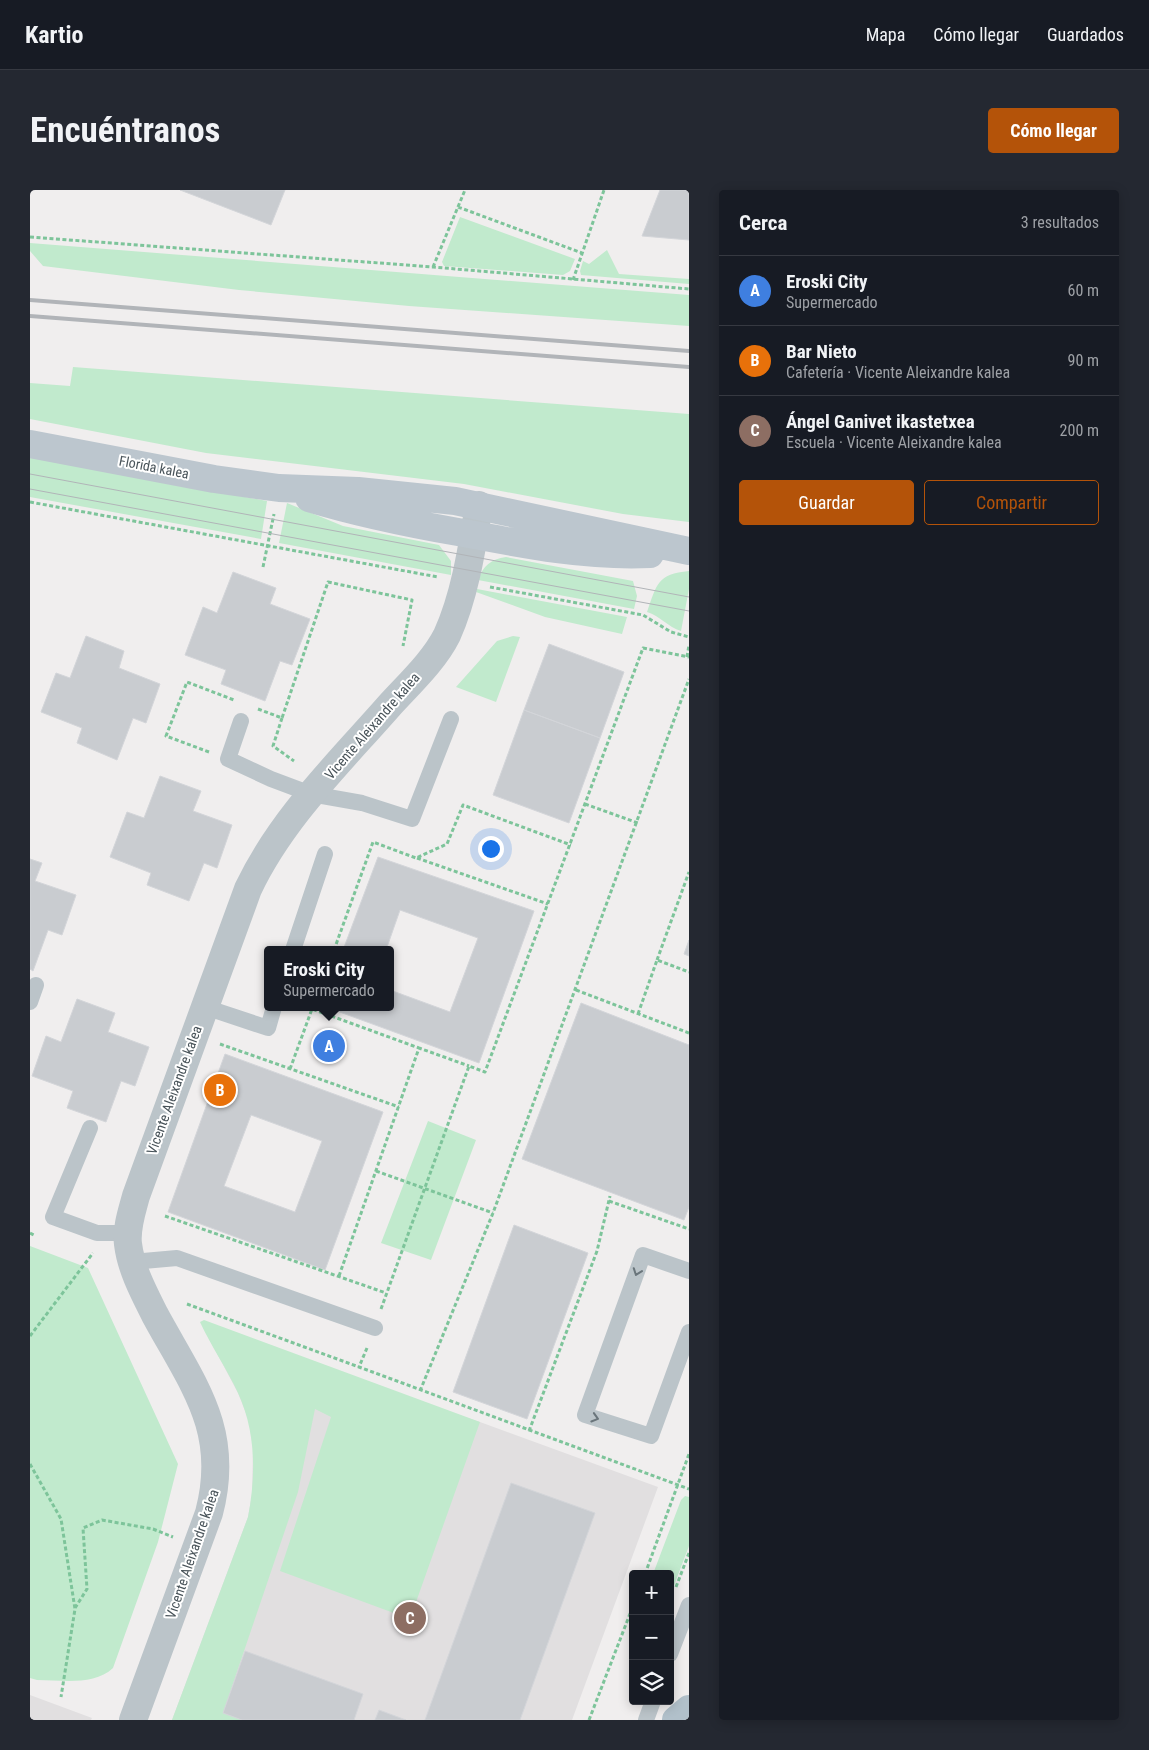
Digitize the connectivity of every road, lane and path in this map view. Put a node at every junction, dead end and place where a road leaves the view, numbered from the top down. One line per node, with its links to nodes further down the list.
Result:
1 (465, 190): 3 (path)
2 (604, 190): 5 (path)
3 (458, 207): 5 (path); 6 (path)
4 (30, 237): 6 (path)
5 (582, 253): 7 (path)
6 (434, 267): 7 (path)
7 (573, 280): 8 (path)
8 (689, 290)
9 (30, 444): 10 (main road, Florida kalea)
10 (279, 488): 12 (main road); 13 (main road)
11 (30, 502): 15 (path)
12 (479, 506): 13 (street, Vicente Aleixandre kalea); 14 (main road)
13 (474, 536): 14 (main road); 15 (street, Vicente Aleixandre kalea)
14 (689, 552)
15 (463, 582): 16 (path); 28 (street, Vicente Aleixandre kalea)
16 (689, 637)
17 (689, 645): 19 (path)
18 (403, 646): 23 (path)
19 (688, 657): 29 (path)
20 (689, 679): 30 (path)
21 (238, 702): 26 (path)
22 (256, 708): 23 (path)
23 (282, 718): 27 (path)
24 (451, 720): 28 (lane)
25 (241, 721): 26 (lane)
26 (228, 759): 28 (lane)
27 (294, 761)
28 (312, 794): 43 (street, Vicente Aleixandre kalea)
29 (585, 804): 30 (path); 31 (path)
30 (638, 823): 41 (path)
31 (571, 845): 33 (path); 35 (path)
32 (325, 854): 36 (lane)
33 (416, 858): 35 (path); 37 (path)
34 (689, 872): 38 (path)
35 (548, 904): 51 (path)
36 (294, 946)
37 (335, 946)
38 (657, 960): 39 (path); 47 (path)
39 (689, 972)
40 (36, 984): 42 (lane)
41 (576, 990): 47 (path); 57 (path)
42 (30, 1002)
43 (205, 1007): 44 (lane); 49 (street, Vicente Aleixandre kalea)
44 (273, 1011)
45 (311, 1011): 52 (path)
46 (320, 1011): 50 (path)
47 (638, 1014): 48 (path)
48 (689, 1033)
49 (194, 1037): 52 (path); 60 (street, Vicente Aleixandre kalea)
50 (419, 1048): 51 (path); 53 (path)
51 (469, 1066): 56 (path)
52 (290, 1069): 53 (path)
53 (399, 1107): 55 (path)
54 (90, 1128): 60 (lane)
55 (376, 1171): 56 (path); 64 (path)
56 (424, 1189): 57 (path); 65 (path)
57 (493, 1213): 71 (path)
58 (165, 1216): 64 (path)
59 (689, 1229): 72 (path)
60 (129, 1233): 62 (street, Vicente Aleixandre kalea)
61 (93, 1252): 69 (path)
62 (132, 1262): 67 (lane); 89 (street, Vicente Aleixandre kalea)
63 (689, 1271): 68 (lane, one-way to 68)
64 (339, 1276): 65 (path)
65 (386, 1293): 67 (path)
66 (187, 1304): 70 (path)
67 (375, 1328): 70 (path)
68 (689, 1332)
69 (30, 1336)
70 (359, 1367): 71 (path)
71 (420, 1391): 72 (path)
72 (529, 1431): 75 (path)
73 (689, 1454): 75 (path)
74 (30, 1464): 82 (path)
75 (678, 1485): 76 (path); 79 (path)
76 (689, 1489)
77 (173, 1537): 82 (path)
78 (689, 1553): 80 (path)
79 (646, 1570)
80 (674, 1591)
81 (689, 1605): 85 (lane)
82 (75, 1609): 86 (path)
83 (629, 1615): 84 (path)
84 (627, 1621): 90 (path)
85 (674, 1644)
86 (61, 1697)
87 (652, 1705): 91 (lane)
88 (689, 1709): 92 (main road)
89 (133, 1720)
90 (589, 1720)
91 (646, 1720)
92 (676, 1720)

